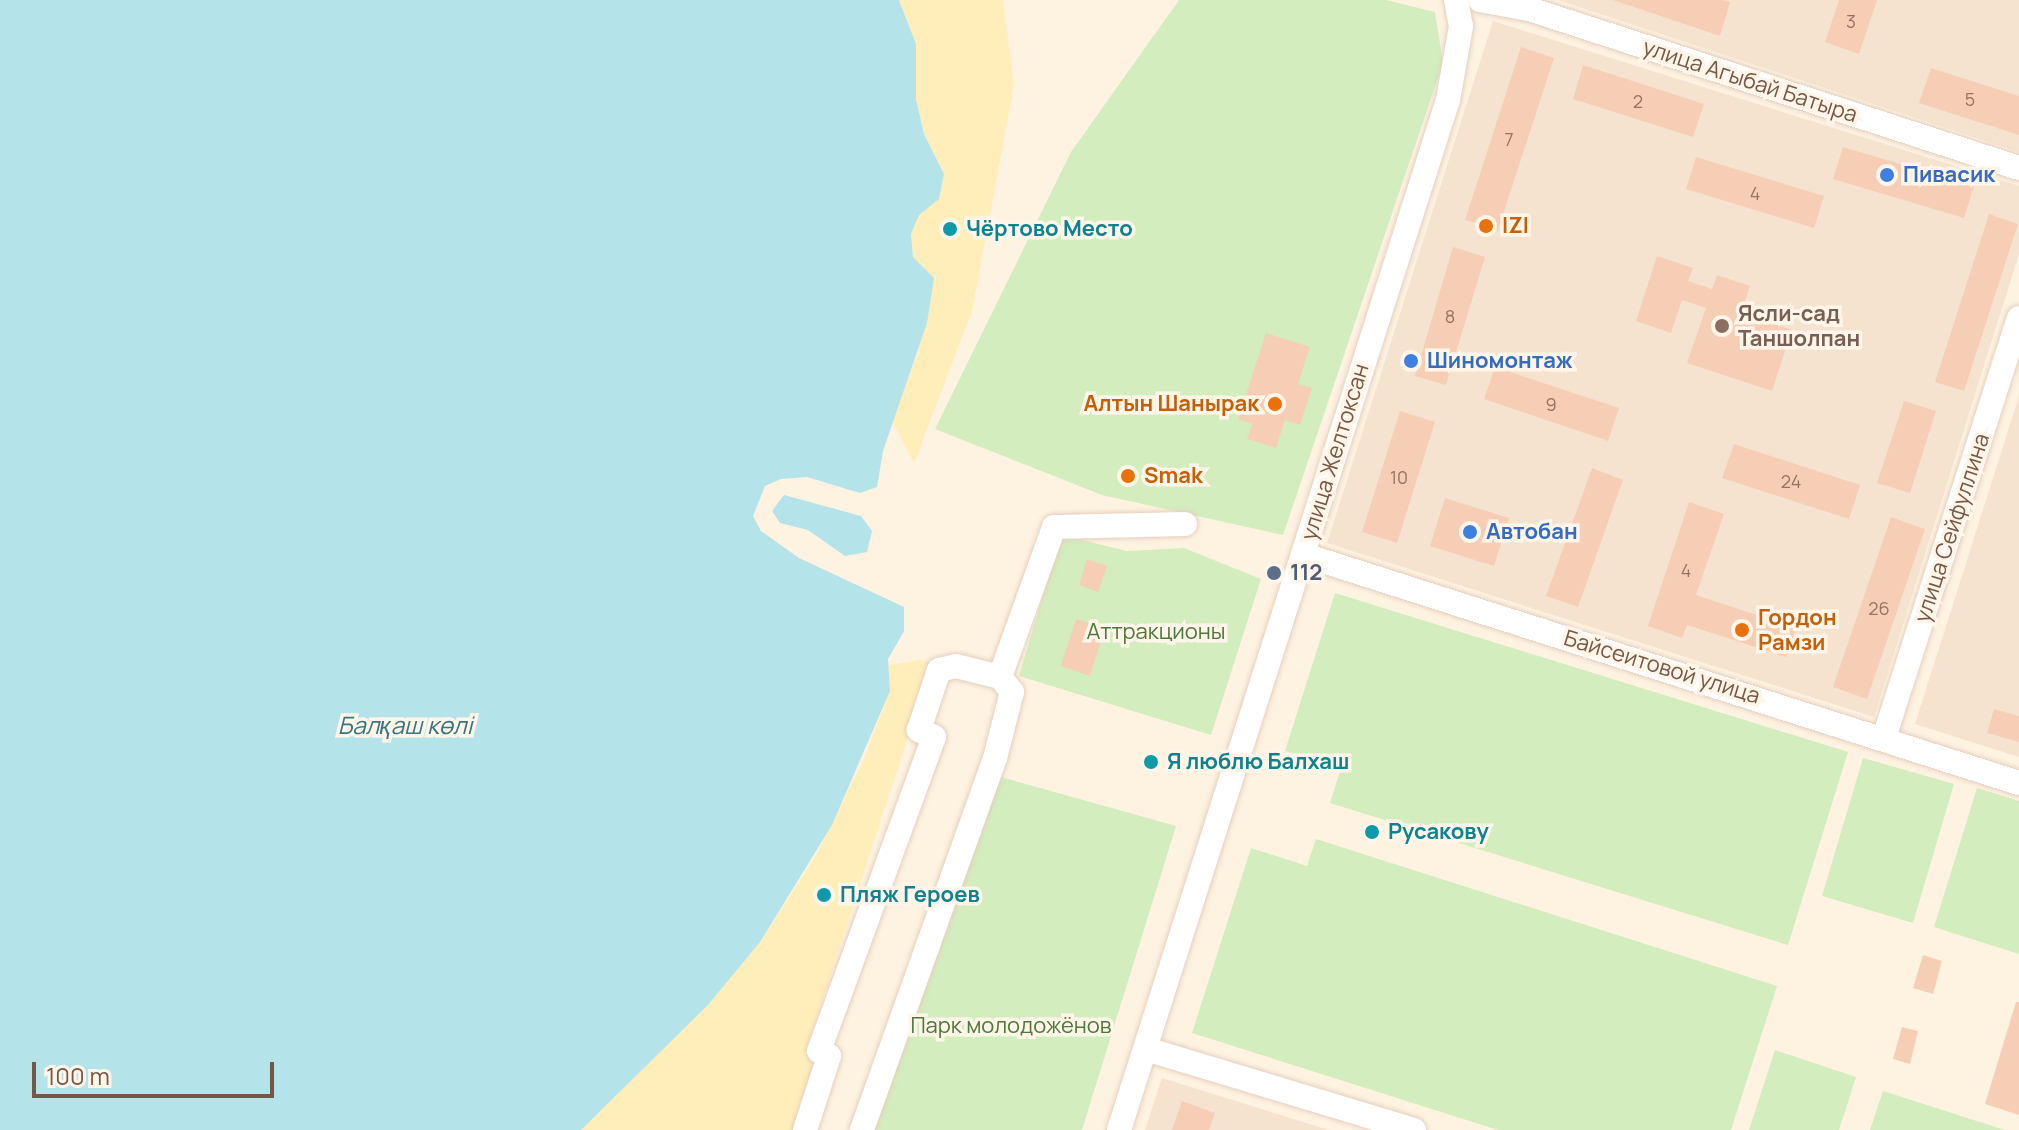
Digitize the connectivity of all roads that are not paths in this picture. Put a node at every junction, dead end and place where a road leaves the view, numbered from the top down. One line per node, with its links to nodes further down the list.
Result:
1 (1456, 0): 6 (street, улица Желтоксан)
2 (1480, 0): 3 (street, улица Агыбай Батыра)
3 (2019, 168)
4 (2019, 318): 8 (street, улица Сейфуллина)
5 (1185, 524): 7 (street)
6 (1304, 555): 8 (street, Байсеитовой улица); 10 (street, улица Желтоксан)
7 (1000, 677): 11 (street); 12 (street)
8 (1884, 738): 9 (street, Байсеитовой улица)
9 (2019, 783)
10 (1146, 1049): 13 (street, улица Желтоксан); 14 (street)
11 (805, 1130)
12 (862, 1130)
13 (1119, 1130)
14 (1414, 1130)

